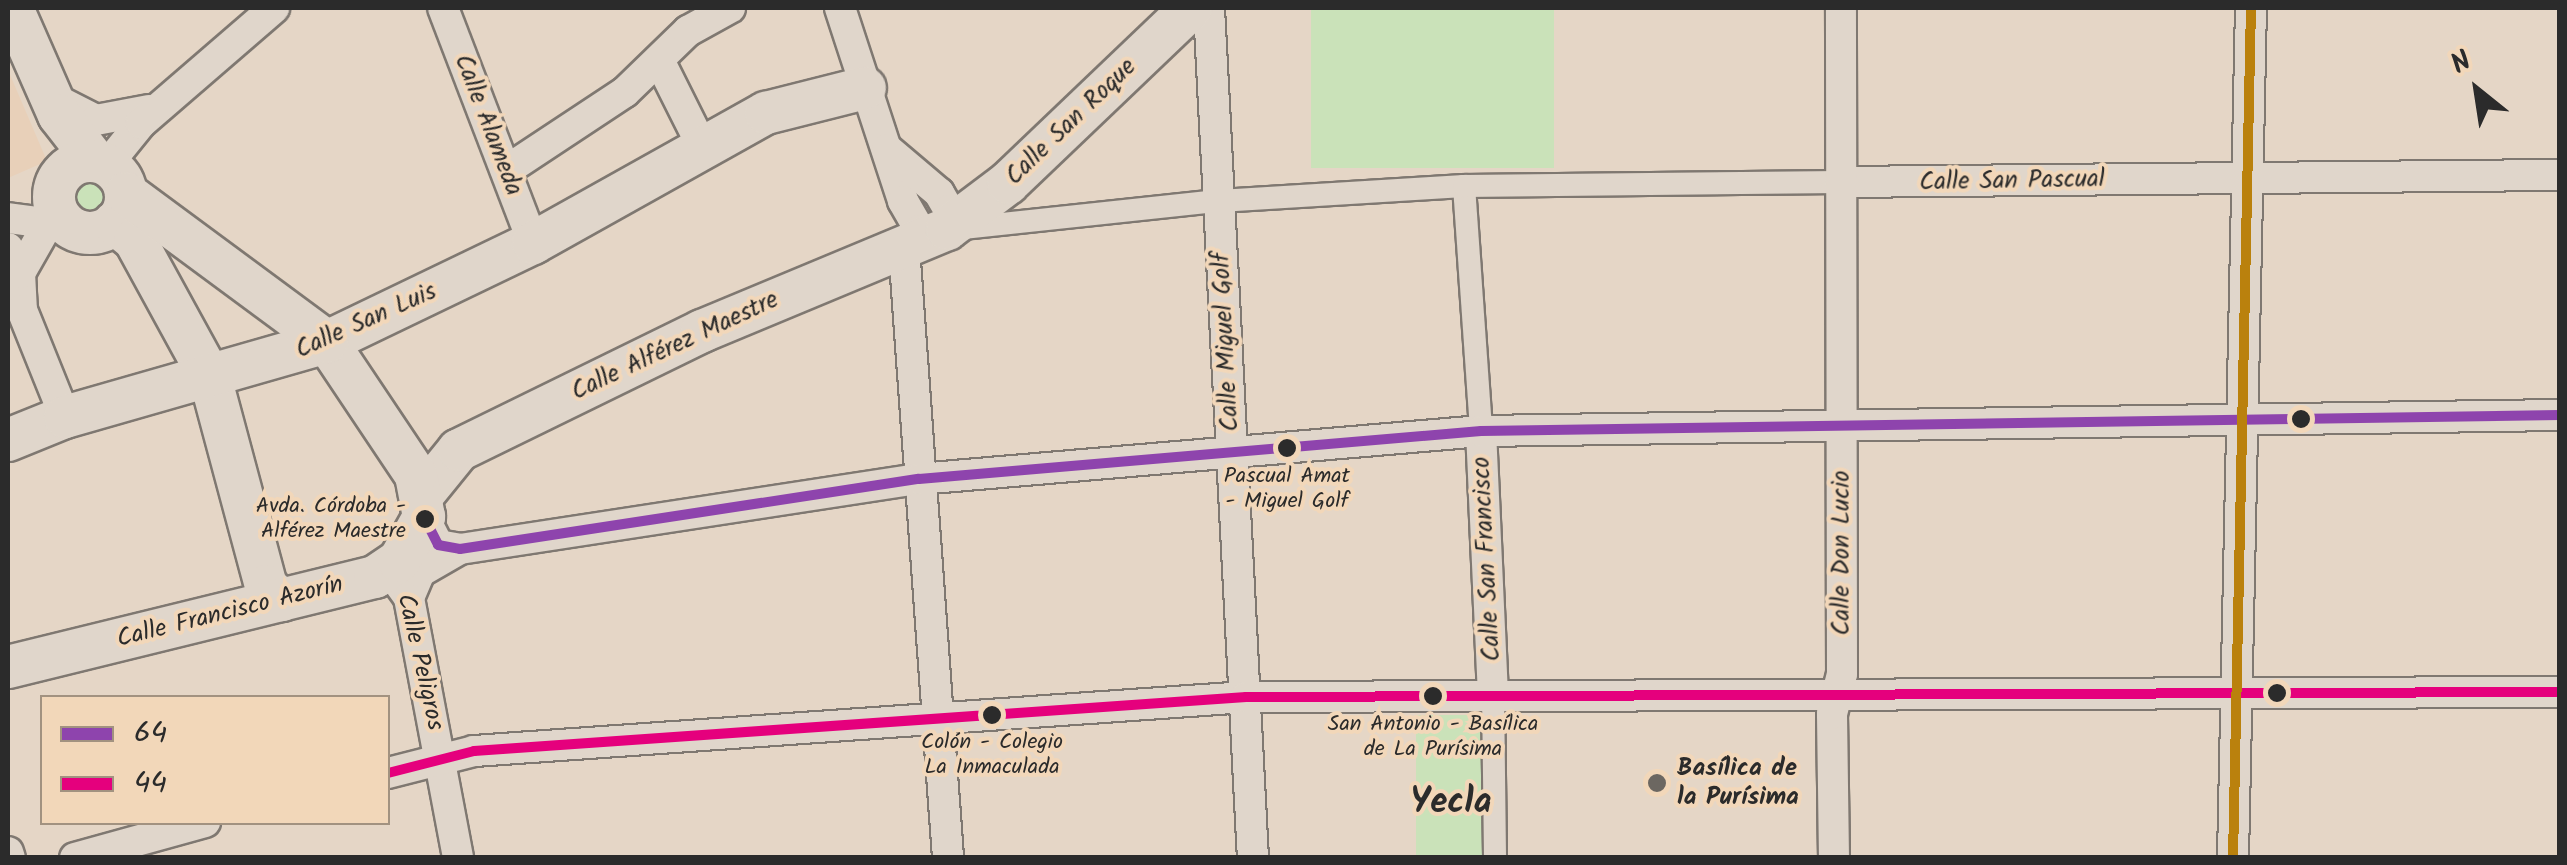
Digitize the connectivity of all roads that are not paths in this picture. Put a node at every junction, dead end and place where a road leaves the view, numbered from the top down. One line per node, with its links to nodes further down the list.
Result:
1 (12, 8): 14 (main road)
2 (274, 8): 10 (street)
3 (443, 8): 16 (street, Calle Alameda)
4 (730, 8): 11 (street)
5 (840, 8): 12 (street)
6 (1191, 8): 24 (main road, Calle San Roque)
7 (1210, 8): 22 (street, Calle Miguel Golf)
8 (1841, 8): 19 (street, Calle Don Lucio)
9 (2252, 8): 18 (street)
10 (235, 21): 13 (street)
11 (659, 60): 15 (street); 16 (street)
12 (865, 88): 15 (main road, Calle San Luis); 24 (street)
13 (173, 95): 14 (street); 21 (street)
14 (54, 105): 21 (main road)
15 (704, 152): 25 (main road, Calle San Luis)
16 (507, 170): 25 (street, Calle Alameda)
17 (2560, 175): 18 (street, Calle San Pascual)
18 (2247, 178): 19 (street, Calle San Pascual); 31 (street)
19 (1840, 182): 20 (street, Calle San Pascual); 32 (street, Calle Don Lucio)
20 (1464, 186): 22 (street, Calle San Pascual); 33 (street, Calle San Francisco)
21 (85, 197): 23 (street); 26 (street); 27 (main road); 28 (main road)
22 (1219, 201): 24 (street, Calle San Pascual); 35 (street, Calle Miguel Golf)
23 (8, 218)
24 (928, 238): 36 (street); 37 (main road, Calle Alférez Maestre)
25 (533, 243): 27 (main road, Calle San Luis)
26 (14, 260): 30 (street)
27 (326, 342): 28 (main road, Calle San Luis); 37 (main road)
28 (210, 377): 30 (main road, Calle San Luis); 40 (main road)
29 (2560, 415): 31 (street)
30 (65, 417): 34 (main road, Calle San Luis)
31 (2240, 421): 32 (street); 42 (street)
32 (1842, 423): 33 (street); 43 (street, Calle Don Lucio)
33 (1480, 431): 35 (street); 44 (street, Calle San Francisco)
34 (8, 440)
35 (1231, 451): 36 (street); 46 (street, Calle Miguel Golf)
36 (919, 479): 38 (street); 47 (street)
37 (424, 505): 38 (street); 39 (main road)
38 (460, 549): 39 (street)
39 (399, 584): 40 (main road, Calle Francisco Azorín); 48 (street, Calle Peligros)
40 (281, 600): 41 (main road, Calle Francisco Azorín)
41 (8, 667)
42 (2234, 690): 43 (street); 45 (street); 57 (street)
43 (1838, 691): 44 (street); 56 (street, Calle Don Lucio)
44 (1493, 692): 46 (street); 55 (street)
45 (2560, 692)
46 (1246, 697): 47 (street); 54 (street, Calle Miguel Golf)
47 (936, 716): 48 (street); 53 (street)
48 (442, 758): 49 (street); 52 (street, Calle Peligros)
49 (390, 772)
50 (194, 825): 51 (street)
51 (75, 858)
52 (458, 858)
53 (948, 858)
54 (1253, 858)
55 (1495, 858)
56 (1834, 858)
57 (2233, 858)

